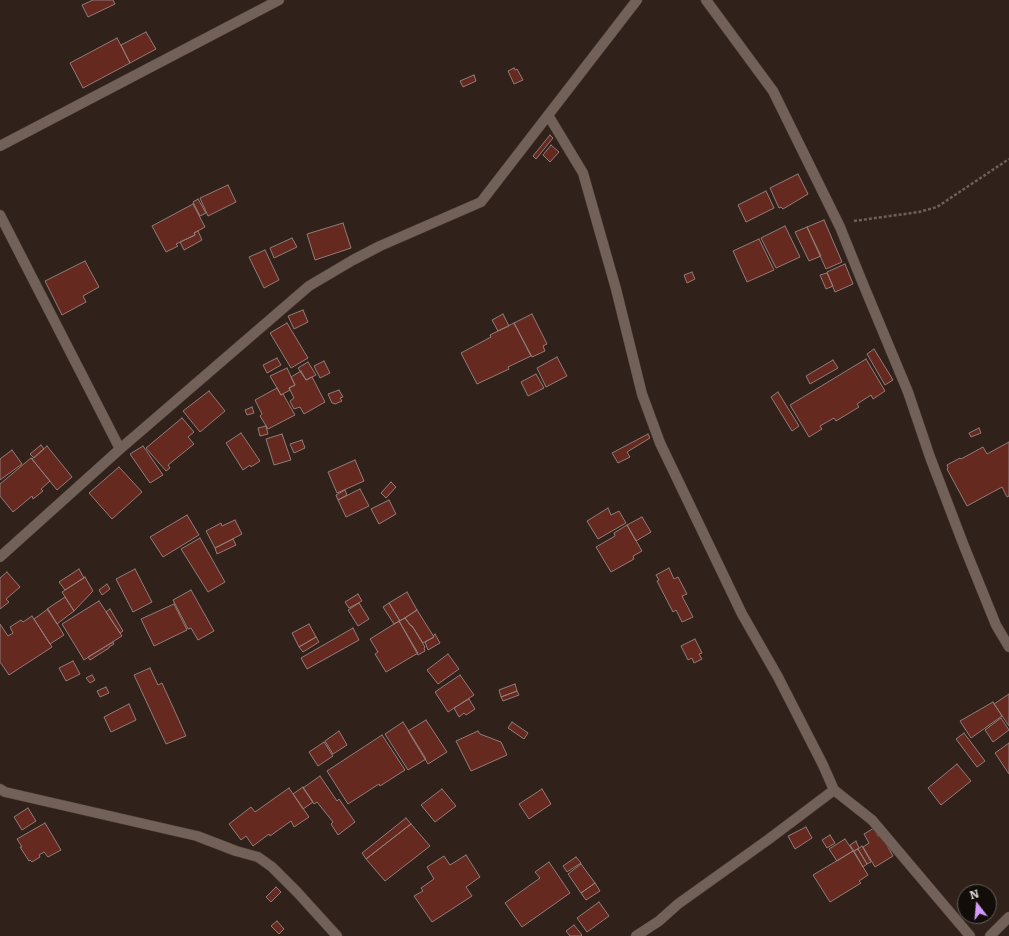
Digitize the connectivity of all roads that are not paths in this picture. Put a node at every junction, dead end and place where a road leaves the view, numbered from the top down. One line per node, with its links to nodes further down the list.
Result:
1 (279, 0): 5 (street)
2 (637, 0): 4 (street)
3 (706, 0): 9 (street)
4 (548, 115): 7 (street); 11 (street)
5 (0, 146)
6 (0, 215): 7 (street)
7 (120, 449): 8 (street)
8 (0, 557)
9 (1009, 647)
10 (0, 789): 13 (street)
11 (834, 790): 14 (street); 15 (street)
12 (1009, 917): 16 (street)
13 (337, 936)
14 (636, 936)
15 (970, 936)
16 (990, 936)

